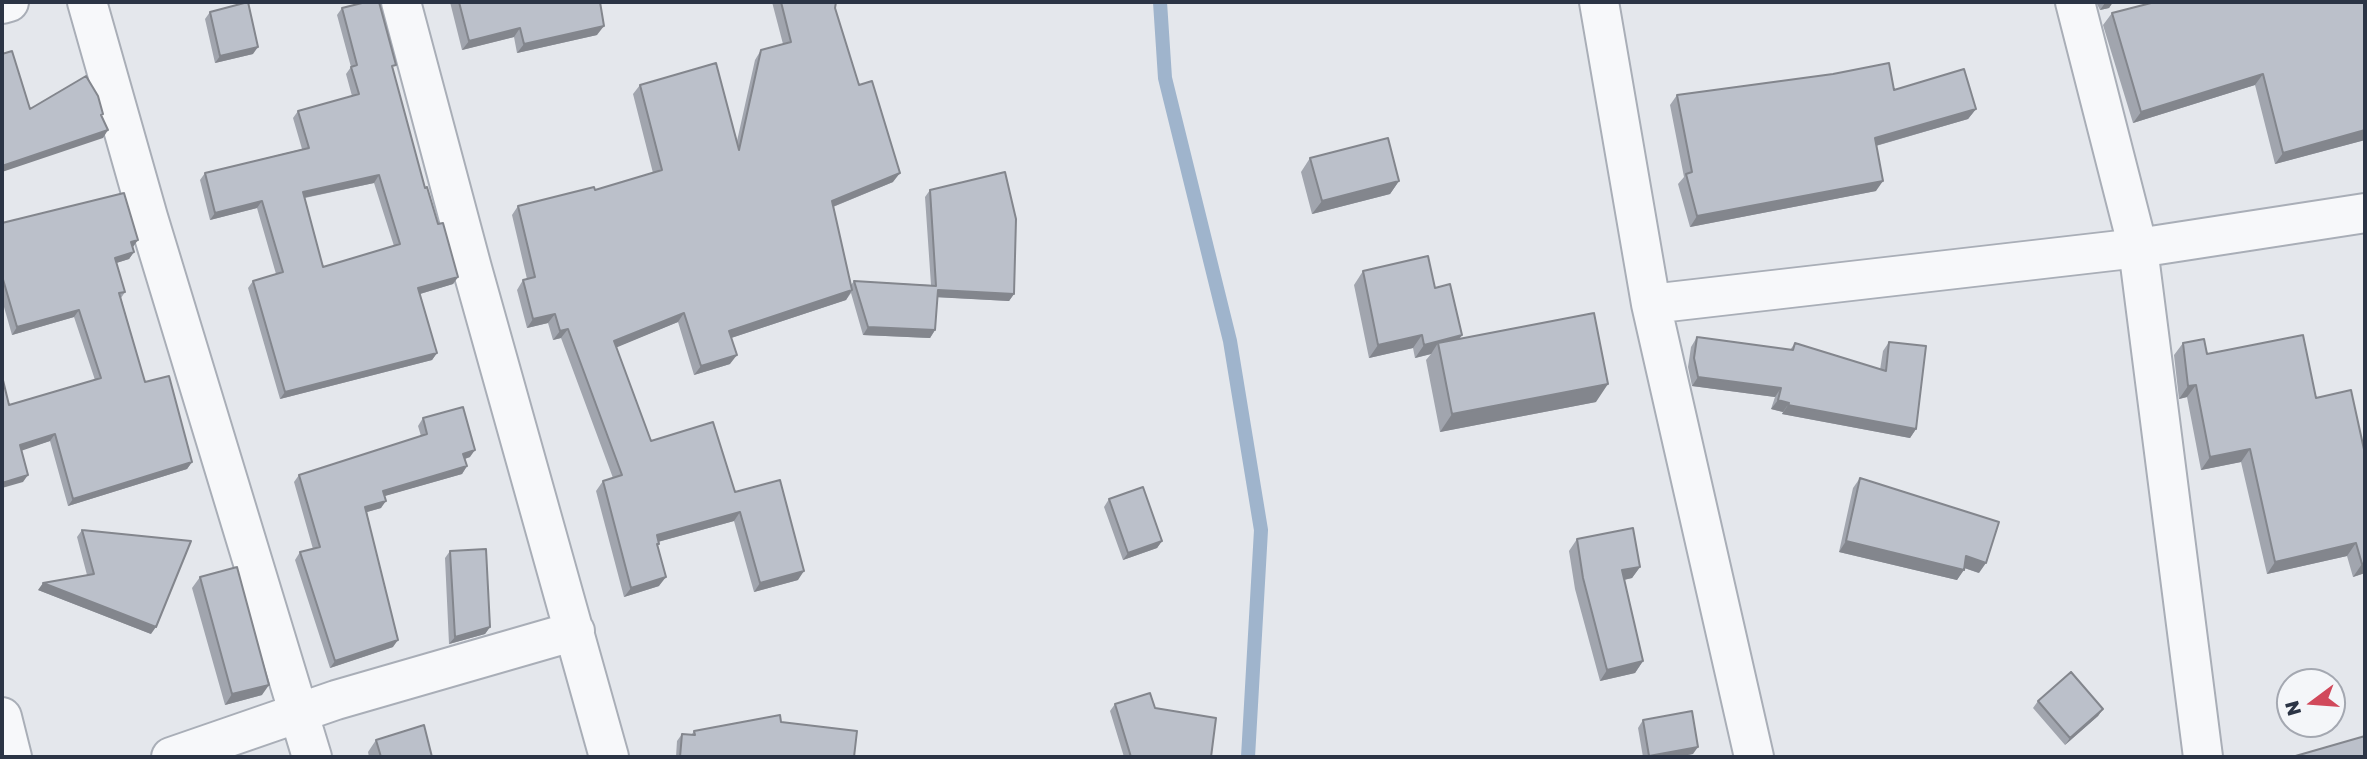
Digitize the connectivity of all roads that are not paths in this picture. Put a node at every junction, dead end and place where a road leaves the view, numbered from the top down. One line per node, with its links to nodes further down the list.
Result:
1 (9, 2): 6 (street)
2 (87, 2): 11 (street)
3 (401, 2): 10 (street)
4 (1600, 2): 9 (street)
5 (2075, 2): 8 (street)
6 (2, 4)
7 (2365, 213): 8 (street)
8 (2138, 248): 9 (street); 18 (street)
9 (1651, 304): 17 (street)
10 (575, 631): 11 (street); 16 (street)
11 (299, 713): 14 (street); 15 (street)
12 (2, 717): 13 (street)
13 (12, 757)
14 (171, 757)
15 (312, 757)
16 (609, 757)
17 (1754, 757)
18 (2203, 757)

